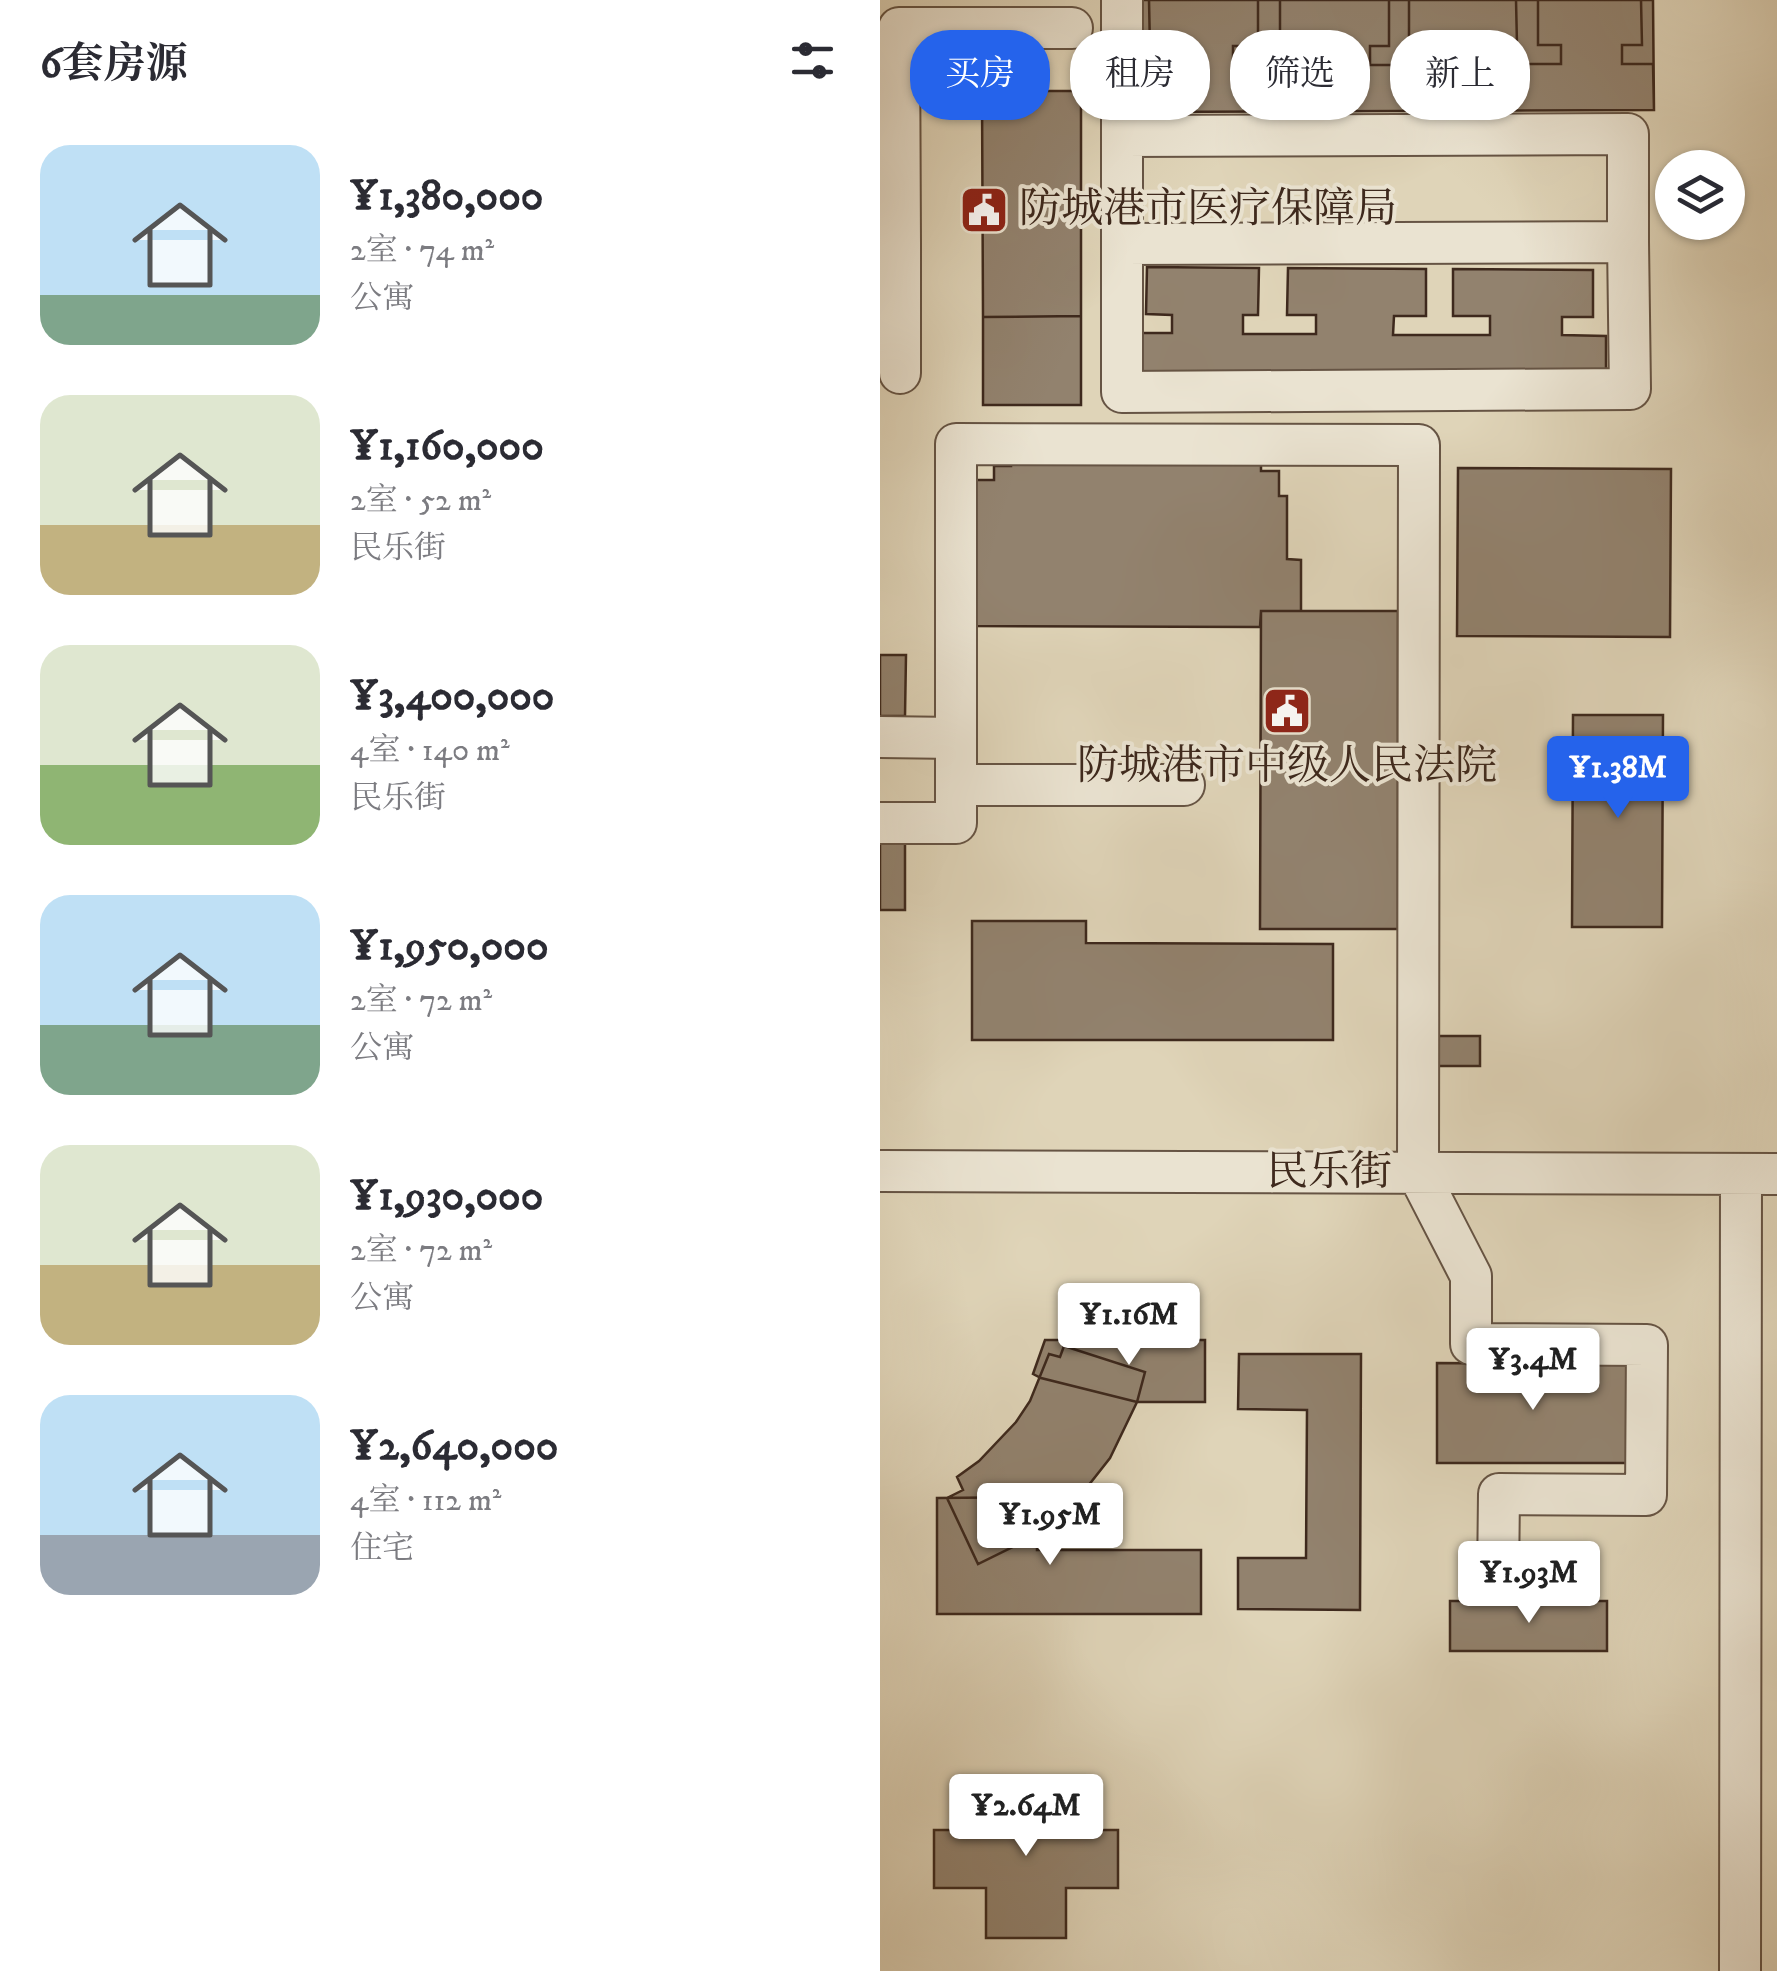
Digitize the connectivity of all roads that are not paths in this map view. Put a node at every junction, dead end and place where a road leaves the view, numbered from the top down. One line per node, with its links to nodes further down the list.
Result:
1 (1122, 0): 3 (street)
2 (1072, 28): 5 (street)
3 (1122, 136): 4 (street); 6 (street)
4 (1628, 242): 6 (street); 6 (street)
5 (890, 243): 7 (street)
6 (1122, 244)
7 (900, 372)
8 (880, 737): 9 (street)
9 (956, 738): 10 (street); 14 (street)
10 (956, 784): 11 (street); 12 (street)
11 (1184, 785)
12 (880, 823)
13 (880, 1172): 14 (street, 民乐街)
14 (1418, 1173): 15 (street, 民乐街); 16 (street)
15 (1759, 1174): 17 (street)
16 (1498, 1580)
17 (1740, 1971)

